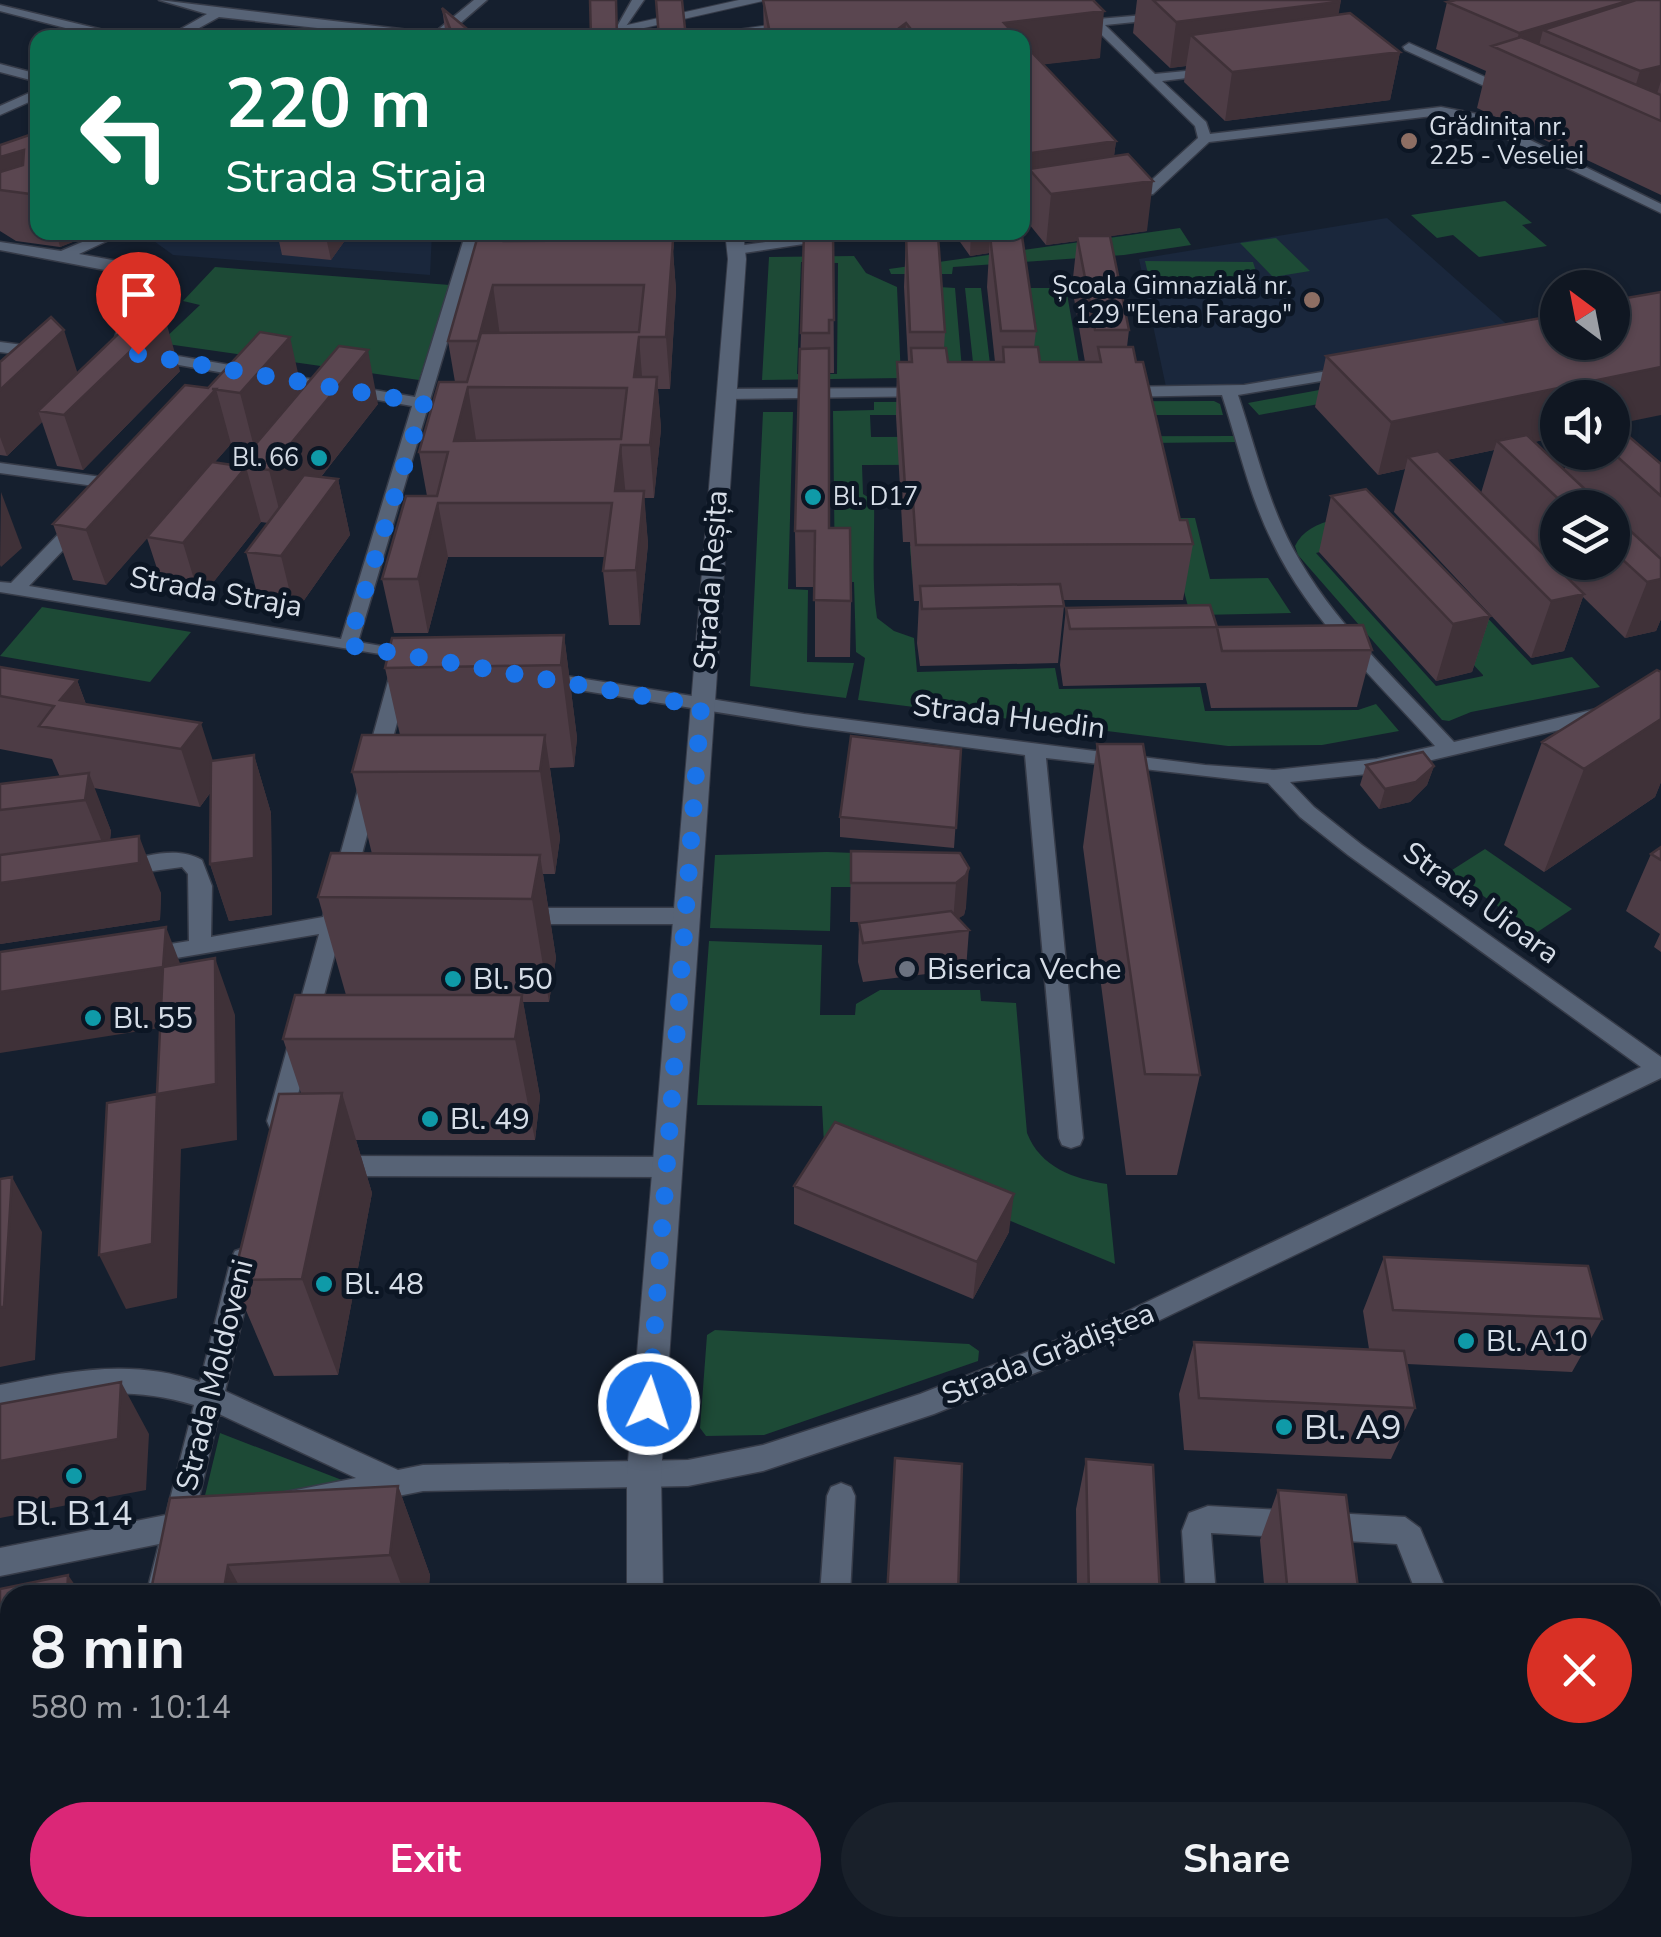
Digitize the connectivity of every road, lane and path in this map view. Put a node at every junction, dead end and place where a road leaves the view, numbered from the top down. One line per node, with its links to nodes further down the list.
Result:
1 (165, 0): 8 (street)
2 (231, 0): 8 (street)
3 (481, 0): 17 (street)
4 (638, 0): 13 (street)
5 (760, 0): 10 (street)
6 (1072, 0): 11 (street)
7 (0, 8): 14 (street)
8 (219, 12): 15 (street); 16 (street)
9 (1181, 13): 11 (street)
10 (694, 14): 13 (street); 19 (street)
11 (1095, 23): 25 (street)
12 (808, 24): 20 (street)
13 (618, 29): 18 (street)
14 (88, 30)
15 (185, 30)
16 (375, 30)
17 (445, 30)
18 (613, 30)
19 (694, 30)
20 (755, 30)
21 (1426, 41): 26 (street)
22 (0, 68): 24 (street)
23 (1226, 69): 25 (street)
24 (30, 76)
25 (1152, 78): 29 (street)
26 (1519, 90)
27 (30, 97): 28 (street)
28 (0, 112)
29 (1204, 139): 30 (street); 31 (street)
30 (1607, 184): 32 (street); 33 (street)
31 (1111, 200)
32 (1661, 209)
33 (1661, 222)
34 (99, 240): 39 (street)
35 (470, 240): 49 (street)
36 (763, 240): 37 (street)
37 (735, 242): 48 (street, Strada Reșița)
38 (0, 246): 39 (street)
39 (61, 256): 42 (street)
40 (0, 347): 41 (street)
41 (32, 352)
42 (221, 370): 44 (street); 49 (street)
43 (1362, 370): 45 (street)
44 (208, 384)
45 (1229, 391): 46 (street); 59 (street)
46 (1096, 392)
47 (939, 393): 48 (street)
48 (726, 394): 57 (street, Strada Reșița)
49 (424, 403): 52 (street)
50 (0, 468): 51 (street, Strada Straja)
51 (8, 588): 52 (street, Strada Straja)
52 (348, 645): 53 (street, Strada Straja)
53 (405, 655): 54 (street, Strada Straja); 65 (street)
54 (432, 660)
55 (522, 675): 57 (street)
56 (1661, 700): 59 (street, Strada Huedin)
57 (701, 706): 58 (street, Strada Huedin); 64 (street, Strada Reșița)
58 (1035, 750): 60 (street, Strada Huedin); 69 (street)
59 (1450, 750): 60 (street, Strada Huedin)
60 (1274, 776): 68 (street, Strada Uioara)
61 (131, 866): 66 (street)
62 (361, 916): 65 (street)
63 (497, 916): 64 (street)
64 (685, 916): 72 (street, Strada Reșița)
65 (331, 922): 66 (street); 70 (street)
66 (200, 947): 67 (street)
67 (127, 958)
68 (1660, 1068): 76 (street, Strada Grădiștea)
69 (1071, 1138)
70 (272, 1147)
71 (305, 1166): 72 (street)
72 (666, 1167): 76 (street, Strada Reșița)
73 (249, 1238): 75 (street, Strada Moldoveni)
74 (0, 1397): 75 (street, Strada Grădiștea)
75 (208, 1398): 77 (street, Strada Grădiștea); 79 (street, Strada Moldoveni)
76 (644, 1474): 77 (street, Strada Grădiștea); 82 (street, Strada Reșița)
77 (394, 1482): 79 (street, Strada Grădiștea)
78 (841, 1496): 83 (street)
79 (178, 1526): 80 (street, Strada Grădiștea); 81 (street, Strada Moldoveni)
80 (0, 1562)
81 (163, 1585)
82 (645, 1585)
83 (836, 1585)
84 (1200, 1585): 85 (street)
85 (1426, 1585)

